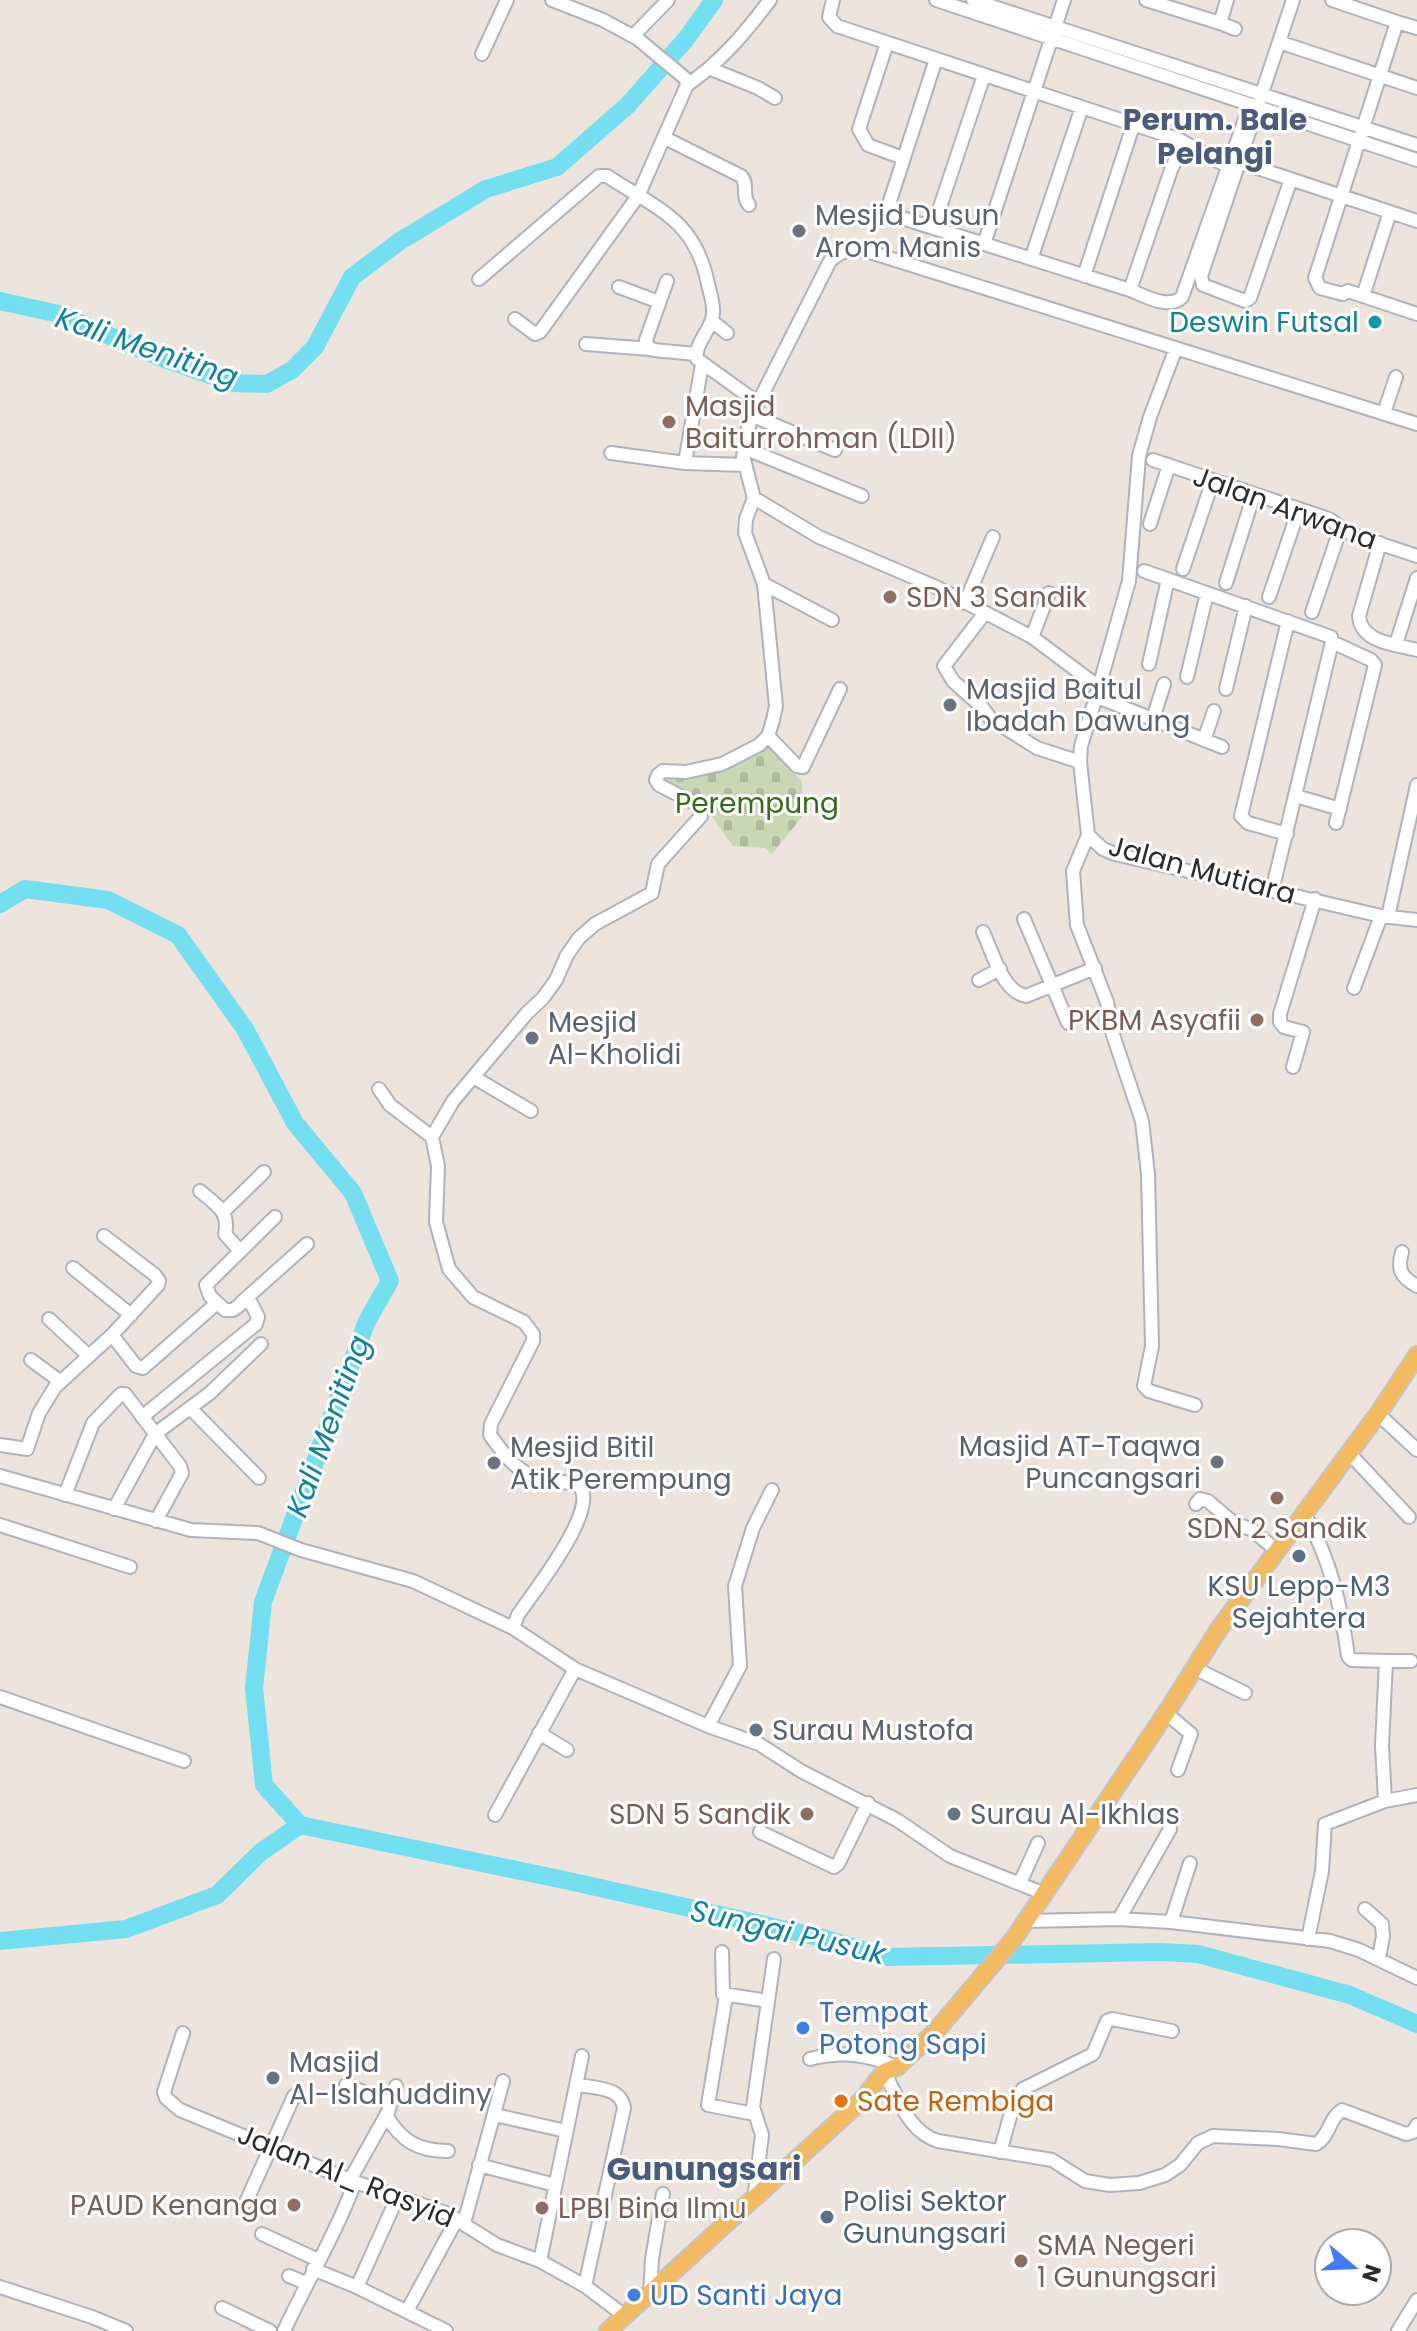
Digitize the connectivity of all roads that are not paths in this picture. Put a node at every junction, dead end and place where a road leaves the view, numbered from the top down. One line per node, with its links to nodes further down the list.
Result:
1 (507, 0): 24 (street)
2 (552, 0): 15 (street)
3 (668, 0): 21 (street)
4 (770, 0): 26 (street)
5 (833, 0): 23 (street)
6 (936, 0): 20 (street)
7 (973, 0): 20 (street)
8 (1064, 0): 20 (street)
9 (1146, 0): 14 (street)
10 (1227, 0): 17 (street)
11 (1284, 0): 33 (street)
12 (1293, 0): 22 (street)
13 (1332, 0): 16 (street)
14 (1172, 4): 17 (street)
15 (580, 5): 21 (street)
16 (1397, 22): 18 (street); 28 (street)
17 (1220, 23): 19 (street)
18 (1417, 28)
19 (1235, 29)
20 (1051, 33): 31 (street); 33 (street)
21 (635, 37): 29 (street)
22 (1279, 42): 28 (street); 33 (street)
23 (887, 43): 25 (street); 41 (street)
24 (482, 54)
25 (936, 59): 27 (street); 41 (street)
26 (711, 69): 29 (street); 32 (street)
27 (984, 75): 31 (street); 50 (street)
28 (1380, 75): 30 (street); 36 (street)
29 (685, 82): 37 (street)
30 (1417, 88)
31 (1032, 90): 34 (street); 51 (street)
32 (775, 98)
33 (1256, 100): 36 (street); 39 (street); 43 (street)
34 (1082, 107): 35 (street); 52 (street)
35 (1133, 126): 38 (street); 53 (street)
36 (1362, 128): 39 (street); 40 (street)
37 (665, 138): 45 (street); 47 (street)
38 (1183, 142): 43 (street); 57 (street)
39 (1358, 142): 42 (street); 46 (street)
40 (1417, 145)
41 (903, 158): 50 (street)
42 (1417, 160)
43 (1233, 164): 44 (street); 44 (street); 57 (street)
44 (1291, 179): 46 (street)
45 (638, 196): 54 (street); 61 (street); 62 (street)
46 (1342, 198): 48 (street); 58 (street)
47 (749, 205)
48 (1390, 212): 49 (street); 58 (street)
49 (1417, 221)
50 (933, 228): 51 (street)
51 (984, 244): 52 (street)
52 (1031, 259): 53 (street)
53 (1084, 276): 57 (street)
54 (479, 279)
55 (667, 281): 59 (street)
56 (619, 287): 59 (street)
57 (1130, 290)
58 (1363, 296): 60 (street)
59 (659, 302): 66 (street)
60 (1416, 311)
61 (515, 319)
62 (712, 321): 63 (street); 67 (street)
63 (727, 333)
64 (586, 344): 66 (street)
65 (1176, 348): 69 (street); 70 (street); 113 (street, Jalan Mutiara)
66 (650, 349): 67 (street)
67 (699, 359): 69 (street); 76 (street)
68 (1396, 377): 70 (street)
69 (755, 410): 72 (street); 73 (street)
70 (1384, 413): 71 (street)
71 (1417, 424)
72 (744, 448): 77 (street); 81 (street)
73 (835, 450)
74 (611, 453): 76 (street)
75 (1153, 460): 78 (street, Jalan Arwana)
76 (685, 463): 77 (street)
77 (744, 465): 82 (street)
78 (1169, 465): 79 (street, Jalan Arwana); 84 (street)
79 (1213, 480): 80 (street, Jalan Arwana); 89 (street)
80 (1254, 494): 83 (street, Jalan Arwana); 93 (street)
81 (862, 496)
82 (754, 498): 94 (street); 98 (street)
83 (1299, 509): 85 (street, Jalan Arwana); 97 (street)
84 (1150, 524)
85 (1341, 527): 87 (street, Jalan Arwana); 100 (street)
86 (993, 537): 98 (street)
87 (1380, 543): 88 (street, Jalan Arwana); 106 (street)
88 (1417, 556)
89 (1183, 569)
90 (1144, 571): 92 (street)
91 (1417, 578): 106 (street)
92 (1168, 579): 96 (street); 108 (street)
93 (1226, 583)
94 (764, 584): 102 (street); 116 (street)
95 (1049, 593): 104 (street)
96 (1207, 593): 99 (street); 109 (street)
97 (1269, 597)
98 (965, 603): 101 (street)
99 (1246, 606): 103 (street); 112 (street)
100 (1312, 612)
101 (984, 614): 104 (street); 119 (street)
102 (832, 620)
103 (1288, 621): 105 (street); 124 (street)
104 (1032, 637): 113 (street)
105 (1332, 642): 121 (street); 122 (street)
106 (1396, 644): 107 (street)
107 (1417, 650)
108 (1149, 664)
109 (1187, 677)
110 (1164, 684): 115 (street)
111 (840, 689): 116 (street)
112 (1226, 689)
113 (1097, 692): 115 (street); 119 (street, Jalan Mutiara)
114 (1214, 711): 117 (street)
115 (1153, 719): 117 (street)
116 (768, 736): 139 (street)
117 (1204, 740): 118 (street)
118 (1222, 747)
119 (1080, 762): 125 (street, Jalan Mutiara)
120 (1417, 785): 128 (street)
121 (1296, 796): 122 (street); 124 (street)
122 (1340, 809): 123 (street)
123 (1336, 823)
124 (1287, 834): 126 (street)
125 (1088, 835): 126 (street, Jalan Mutiara); 132 (street)
126 (1272, 891): 127 (street, Jalan Mutiara)
127 (1315, 899): 128 (street, Jalan Mutiara); 138 (street)
128 (1384, 916): 130 (street, Jalan Mutiara); 136 (street)
129 (1024, 919): 135 (street)
130 (1417, 920)
131 (983, 932): 133 (street)
132 (1095, 968): 135 (street); 163 (street)
133 (1000, 969): 134 (street); 135 (street)
134 (979, 980)
135 (1052, 985): 137 (street)
136 (1354, 988)
137 (1068, 1023)
138 (1293, 1067)
139 (475, 1078): 141 (street); 142 (street)
140 (379, 1089): 142 (street)
141 (531, 1111)
142 (432, 1137): 183 (street)
143 (264, 1172): 145 (street)
144 (200, 1191): 145 (street)
145 (223, 1212): 149 (street)
146 (275, 1217): 149 (street)
147 (104, 1236): 155 (street)
148 (307, 1244): 153 (street)
149 (240, 1251): 154 (street)
150 (1402, 1252): 152 (street)
151 (73, 1268): 155 (street)
152 (1417, 1286)
153 (242, 1302): 154 (street); 166 (street)
154 (217, 1303): 157 (street)
155 (131, 1315): 157 (street)
156 (49, 1319): 160 (street)
157 (112, 1335): 160 (street)
158 (261, 1344): 164 (street)
159 (1417, 1355): 165 (main road)
160 (89, 1356): 162 (street)
161 (31, 1360): 162 (street)
162 (61, 1382): 168 (street)
163 (1195, 1405)
164 (190, 1408): 167 (street); 172 (street)
165 (1378, 1414): 169 (street); 170 (main road)
166 (142, 1417): 167 (street); 174 (street)
167 (155, 1434): 176 (street); 179 (street)
168 (0, 1445)
169 (1417, 1450)
170 (1349, 1453): 177 (main road); 178 (street)
171 (0, 1476): 174 (street)
172 (259, 1478)
173 (772, 1490): 191 (street)
174 (65, 1495): 176 (street)
175 (1196, 1504): 181 (street)
176 (114, 1509): 179 (street)
177 (1303, 1512): 181 (main road); 184 (street)
178 (1409, 1517)
179 (156, 1521): 183 (street)
180 (0, 1525): 182 (street)
181 (1276, 1550): 186 (main road)
182 (130, 1567)
183 (513, 1628): 187 (street)
184 (1386, 1661): 185 (street); 197 (street)
185 (1411, 1661)
186 (1194, 1668): 188 (street); 190 (main road)
187 (575, 1669): 191 (street); 192 (street)
188 (1245, 1693)
189 (0, 1697): 194 (street)
190 (1166, 1713): 195 (street); 205 (main road)
191 (708, 1726): 198 (street)
192 (539, 1733): 193 (street); 199 (street)
193 (567, 1750)
194 (184, 1761)
195 (1178, 1770)
196 (1417, 1795): 197 (street)
197 (1385, 1801): 210 (street)
198 (868, 1803): 201 (street); 204 (street)
199 (495, 1815)
200 (1170, 1829): 207 (street)
201 (760, 1832)
202 (1038, 1843): 204 (street)
203 (1190, 1863): 208 (street)
204 (1020, 1883): 205 (street)
205 (1045, 1894): 209 (main road)
206 (1365, 1909): 212 (street)
207 (1119, 1919): 208 (street); 209 (street)
208 (1171, 1922): 210 (street)
209 (1020, 1931): 221 (main road)
210 (1308, 1939): 212 (street)
211 (722, 1952): 215 (street)
212 (1379, 1958): 214 (street)
213 (774, 1959): 216 (street)
214 (1417, 1978)
215 (726, 1996): 216 (street); 228 (street)
216 (768, 2001): 230 (street)
217 (1172, 2031): 236 (street)
218 (183, 2033): 234 (street, Jalan Al_ Rasyid)
219 (582, 2056): 224 (street)
220 (810, 2059): 221 (street)
221 (891, 2069): 236 (street); 242 (main road)
222 (503, 2081): 231 (street)
223 (346, 2085): 229 (street)
224 (578, 2085): 233 (street); 250 (street)
225 (396, 2086): 229 (street)
226 (294, 2096): 234 (street)
227 (693, 2103): 228 (street)
228 (708, 2105): 230 (street)
229 (388, 2109): 235 (street); 238 (street)
230 (754, 2114): 242 (street)
231 (495, 2115): 233 (street); 237 (street)
232 (1417, 2125): 236 (street)
233 (566, 2131): 239 (street)
234 (271, 2146): 238 (street, Jalan Al_ Rasyid); 243 (street)
235 (448, 2151)
236 (1000, 2152)
237 (479, 2165): 239 (street); 244 (street)
238 (353, 2181): 241 (street, Jalan Al_ Rasyid); 247 (street)
239 (555, 2185): 246 (street)
240 (663, 2194): 253 (street)
241 (398, 2196): 244 (street, Jalan Al_ Rasyid); 252 (street)
242 (754, 2200): 253 (main road)
243 (246, 2202)
244 (461, 2221): 246 (street, Jalan Al_ Rasyid); 256 (street)
245 (262, 2234): 247 (street)
246 (540, 2261): 250 (street, Jalan Al_ Rasyid)
247 (315, 2264): 249 (street); 252 (street)
248 (289, 2276): 249 (street)
249 (306, 2283): 260 (street)
250 (585, 2286): 257 (street, Jalan Al_ Rasyid)
251 (0, 2287): 258 (street)
252 (357, 2287): 256 (street)
253 (650, 2295): 257 (main road)
254 (1417, 2300): 262 (street)
255 (222, 2308): 259 (street)
256 (407, 2311): 261 (street)
257 (617, 2326)
258 (126, 2331)
259 (270, 2331)
260 (284, 2331)
261 (446, 2331)
262 (1398, 2331)

